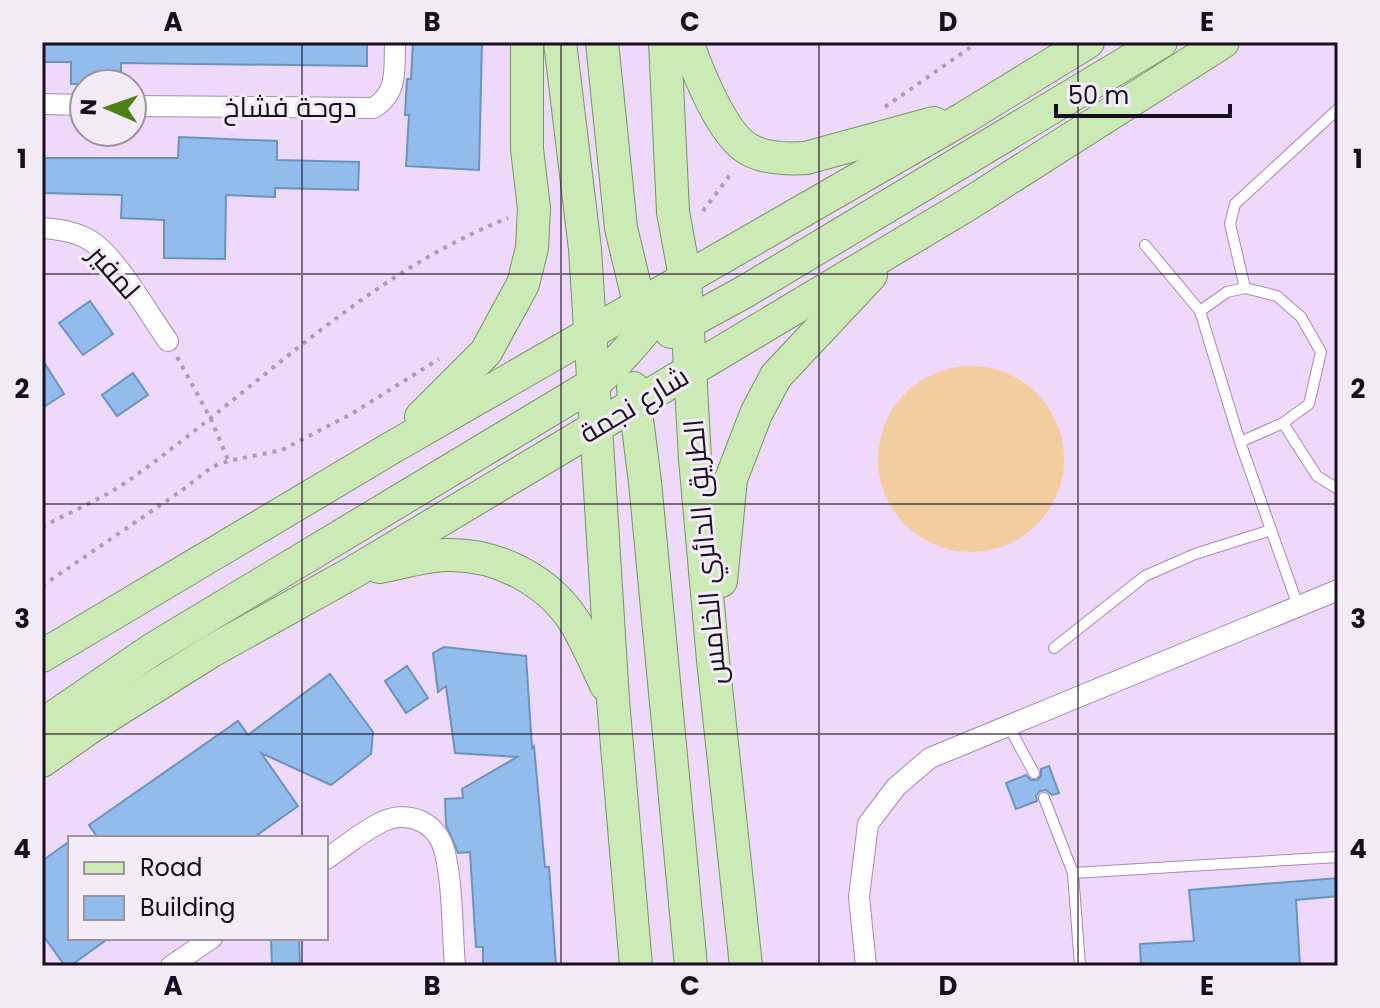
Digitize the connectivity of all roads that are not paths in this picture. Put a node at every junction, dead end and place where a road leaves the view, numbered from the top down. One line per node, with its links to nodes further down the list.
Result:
1 (395, 42): 12 (street, دوحة فشاخ)
2 (527, 42): 30 (main road)
3 (560, 42): 22 (main road)
4 (602, 42): 21 (main road, الطريق الدائري الخامس)
5 (665, 42): 18 (main road)
6 (687, 42): 14 (main road)
7 (1088, 42): 14 (main road)
8 (1161, 42): 21 (main road)
9 (1223, 42): 16 (main road, شارع نجمة)
10 (42, 104): 11 (street)
11 (68, 105)
12 (148, 106)
13 (1338, 109): 19 (lane)
14 (964, 118): 18 (main road)
15 (42, 228): 23 (street, لمفير)
16 (899, 245): 24 (main road, شارع نجمة); 38 (main road)
17 (1145, 245): 20 (lane)
18 (685, 277): 21 (main road)
19 (1245, 288): 20 (lane); 27 (lane)
20 (1200, 311): 29 (lane)
21 (659, 323): 22 (main road); 24 (main road, الطريق الدائري الخامس); 25 (main road)
22 (592, 332): 25 (main road); 26 (main road); 30 (main road)
23 (168, 341)
24 (691, 369): 25 (main road, شارع نجمة); 38 (main road, الطريق الدائري الخامس)
25 (630, 379): 26 (main road); 28 (main road, شارع نجمة); 52 (main road)
26 (595, 383): 28 (main road); 40 (main road)
27 (1283, 423): 29 (lane); 31 (lane)
28 (596, 429): 33 (main road, شارع نجمة); 39 (main road)
29 (1240, 442): 32 (lane)
30 (393, 447): 37 (main road)
31 (1338, 489)
32 (1271, 530): 35 (lane); 36 (lane)
33 (352, 573): 39 (main road); 42 (main road, شارع نجمة)
34 (1338, 590): 35 (street)
35 (1298, 606): 41 (street)
36 (1054, 648)
37 (42, 656)
38 (713, 660): 53 (main road, الطريق الدائري الخامس)
39 (613, 700): 51 (main road)
40 (42, 725)
41 (1008, 725): 43 (lane); 54 (street)
42 (42, 761)
43 (1034, 773)
44 (1044, 798): 47 (lane)
45 (1338, 857): 47 (lane)
46 (328, 858): 50 (street)
47 (1073, 873): 55 (lane)
48 (209, 940): 49 (street)
49 (173, 965)
50 (455, 966)
51 (636, 966)
52 (691, 966)
53 (746, 966)
54 (866, 966)
55 (1080, 966)

